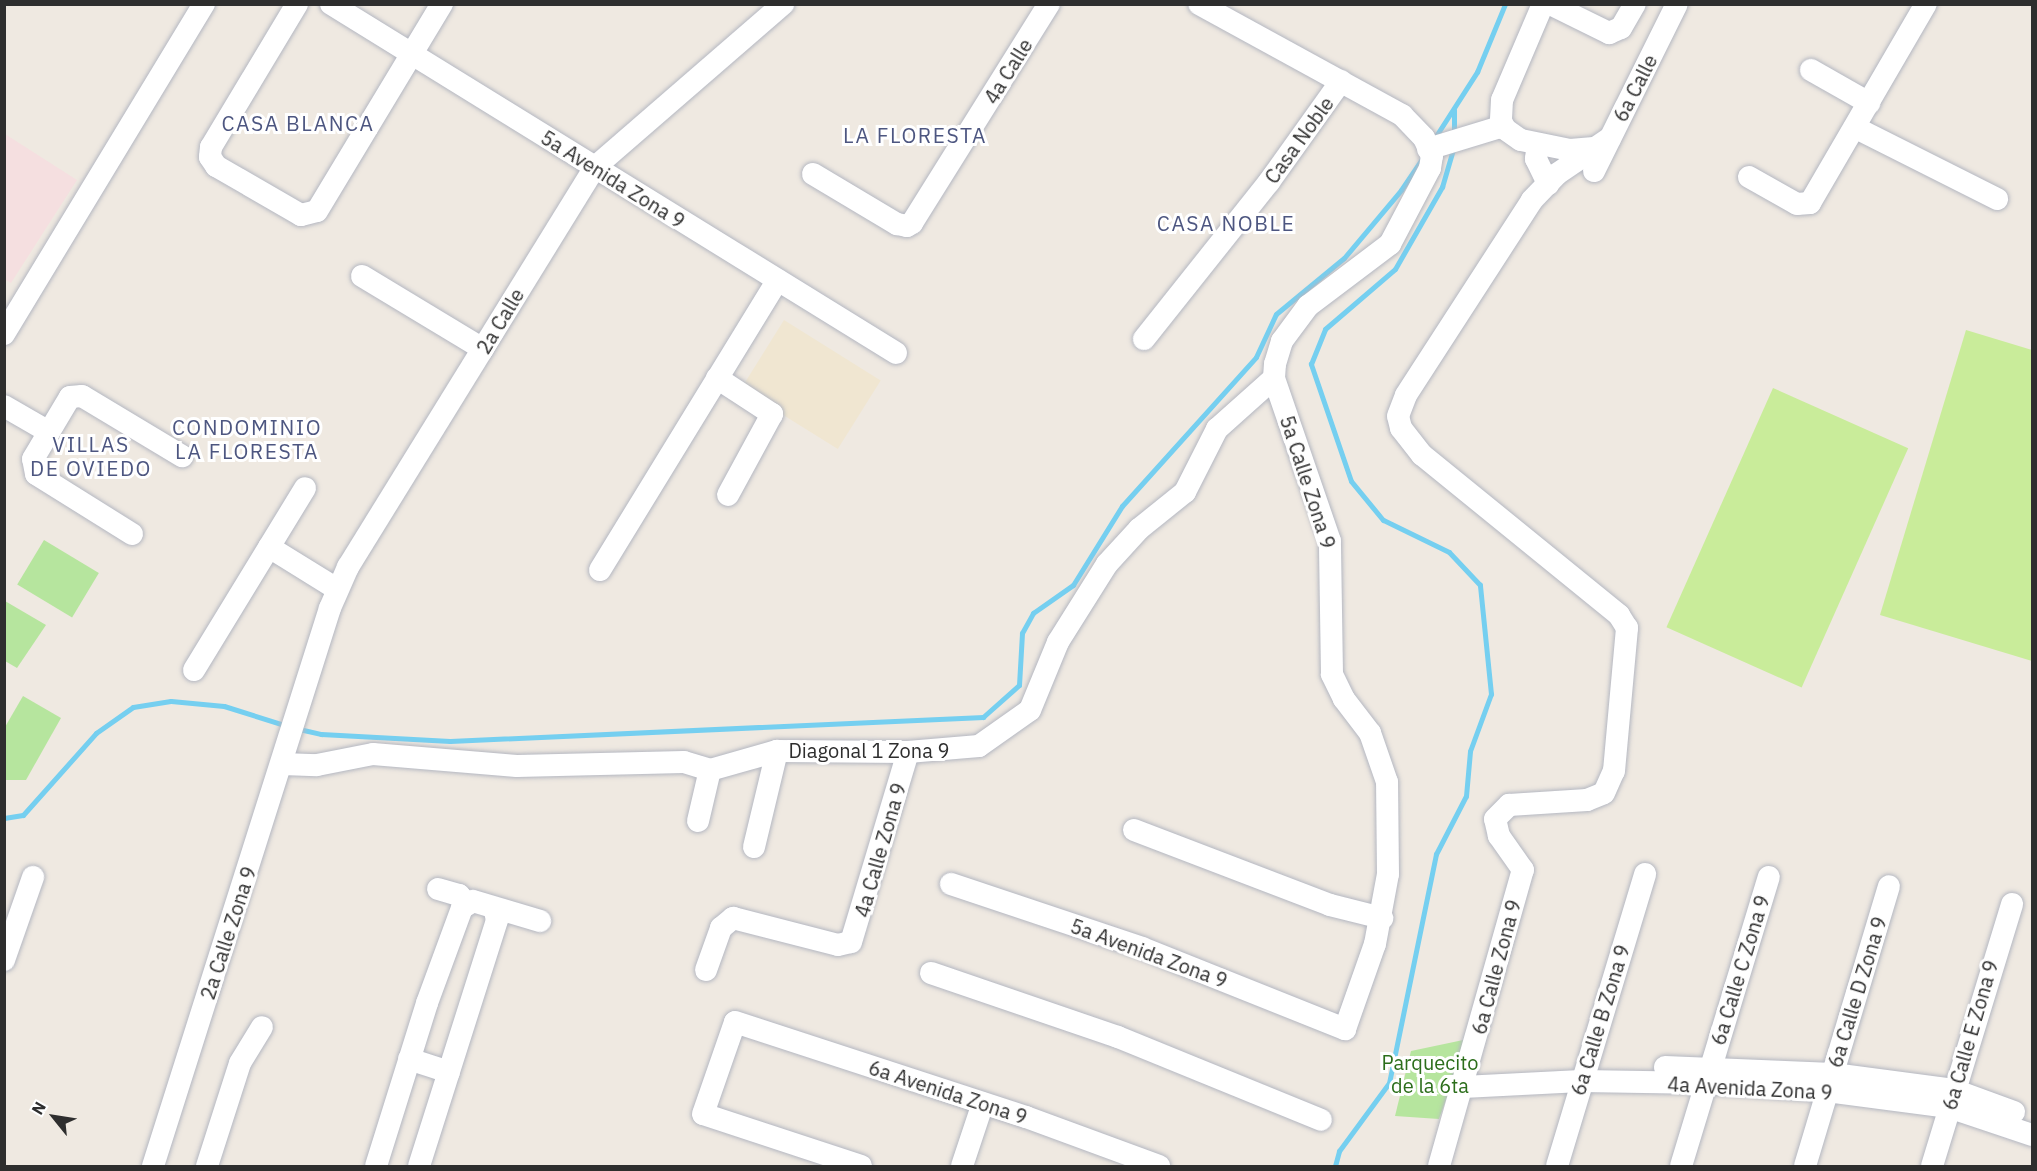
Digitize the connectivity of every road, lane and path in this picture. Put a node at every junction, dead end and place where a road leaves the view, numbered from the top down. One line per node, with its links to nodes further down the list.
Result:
1 (204, 4): 30 (street)
2 (297, 4): 13 (street)
3 (331, 4): 13 (street, 5a Avenida Zona 9)
4 (442, 4): 13 (street)
5 (1049, 4): 24 (street, 4a Calle)
6 (1199, 4): 15 (street)
7 (1544, 4): 17 (street)
8 (1550, 4): 9 (street)
9 (1635, 4)
10 (1677, 4): 19 (street, 6a Calle)
11 (1926, 4): 16 (street)
12 (767, 9): 22 (street, 2a Calle)
13 (412, 54): 22 (street, 5a Avenida Zona 9)
14 (1811, 70): 16 (street)
15 (1341, 81): 21 (street); 31 (street, Casa Noble)
16 (1869, 103): 18 (street)
17 (1503, 126): 20 (street); 21 (street)
18 (1856, 128): 25 (street); 27 (street)
19 (1603, 143): 20 (street); 23 (street, 6a Calle); 26 (street)
20 (1538, 144): 26 (street)
21 (1428, 148): 35 (street)
22 (595, 167): 29 (street, 5a Avenida Zona 9); 32 (street, 2a Calle)
23 (1593, 171)
24 (813, 174)
25 (1749, 177)
26 (1548, 184): 74 (street, 6a Calle Zona 9)
27 (1997, 198)
28 (362, 276): 32 (street)
29 (778, 280): 33 (street, 5a Avenida Zona 9); 34 (street)
30 (8, 322)
31 (1144, 339)
32 (483, 349): 44 (street, 2a Calle)
33 (896, 353)
34 (717, 378): 40 (street); 43 (street)
35 (1274, 378): 48 (street, Diagonal 1 Zona 9); 63 (street, 5a Calle Zona 9)
36 (4, 406): 37 (street)
37 (49, 432): 38 (street); 41 (street)
38 (182, 456)
39 (305, 488): 42 (street)
40 (728, 495)
41 (132, 534)
42 (269, 547): 44 (street); 45 (street)
43 (600, 570)
44 (337, 589): 46 (street, 2a Calle)
45 (194, 670)
46 (301, 699): 49 (street, 2a Calle Zona 9)
47 (777, 751): 48 (street, Diagonal 1 Zona 9); 50 (street, Diagonal 1 Zona 9); 53 (street)
48 (909, 752): 66 (street, 4a Calle Zona 9)
49 (283, 760): 50 (street); 81 (street, 2a Calle Zona 9)
50 (710, 770): 51 (street)
51 (698, 821)
52 (1134, 830): 63 (street)
53 (754, 847)
54 (1645, 874): 72 (street, 6a Calle B Zona 9)
55 (1769, 876): 73 (street, 6a Calle C Zona 9)
56 (33, 877): 65 (street)
57 (951, 884): 69 (street, 5a Avenida Zona 9)
58 (1889, 886): 75 (street, 6a Calle D Zona 9)
59 (438, 889): 60 (street)
60 (466, 903): 62 (street); 70 (street)
61 (2012, 904): 76 (street, 6a Calle E Zona 9)
62 (495, 911): 64 (street); 71 (street)
63 (1382, 918): 69 (street, 5a Calle Zona 9)
64 (540, 921)
65 (4, 960)
66 (706, 970)
67 (930, 973): 79 (street)
68 (262, 1027): 82 (street)
69 (1345, 1029)
70 (409, 1059): 71 (street); 83 (street)
71 (449, 1072): 84 (street)
72 (1584, 1074): 73 (street, 4a Avenida Zona 9); 74 (street, 4a Avenida Zona 9); 89 (street, 6a Calle B Zona 9)
73 (1709, 1075): 75 (street, 4a Avenida Zona 9); 90 (street, 6a Calle C Zona 9)
74 (1465, 1080): 88 (street, 6a Calle Zona 9)
75 (1830, 1082): 76 (street, 4a Avenida Zona 9); 91 (street, 6a Calle D Zona 9)
76 (1952, 1098): 78 (street, 4a Avenida Zona 9); 80 (street, 4a Avenida Zona 9); 92 (street, 6a Calle E Zona 9)
77 (982, 1103): 85 (street, 6a Avenida Zona 9); 86 (street); 87 (street, 6a Avenida Zona 9)
78 (2032, 1118)
79 (1321, 1120)
80 (2032, 1135)
81 (153, 1167)
82 (207, 1167)
83 (376, 1167)
84 (418, 1167)
85 (861, 1167)
86 (962, 1167)
87 (1159, 1167)
88 (1439, 1167)
89 (1557, 1167)
90 (1681, 1167)
91 (1805, 1167)
92 (1932, 1167)

